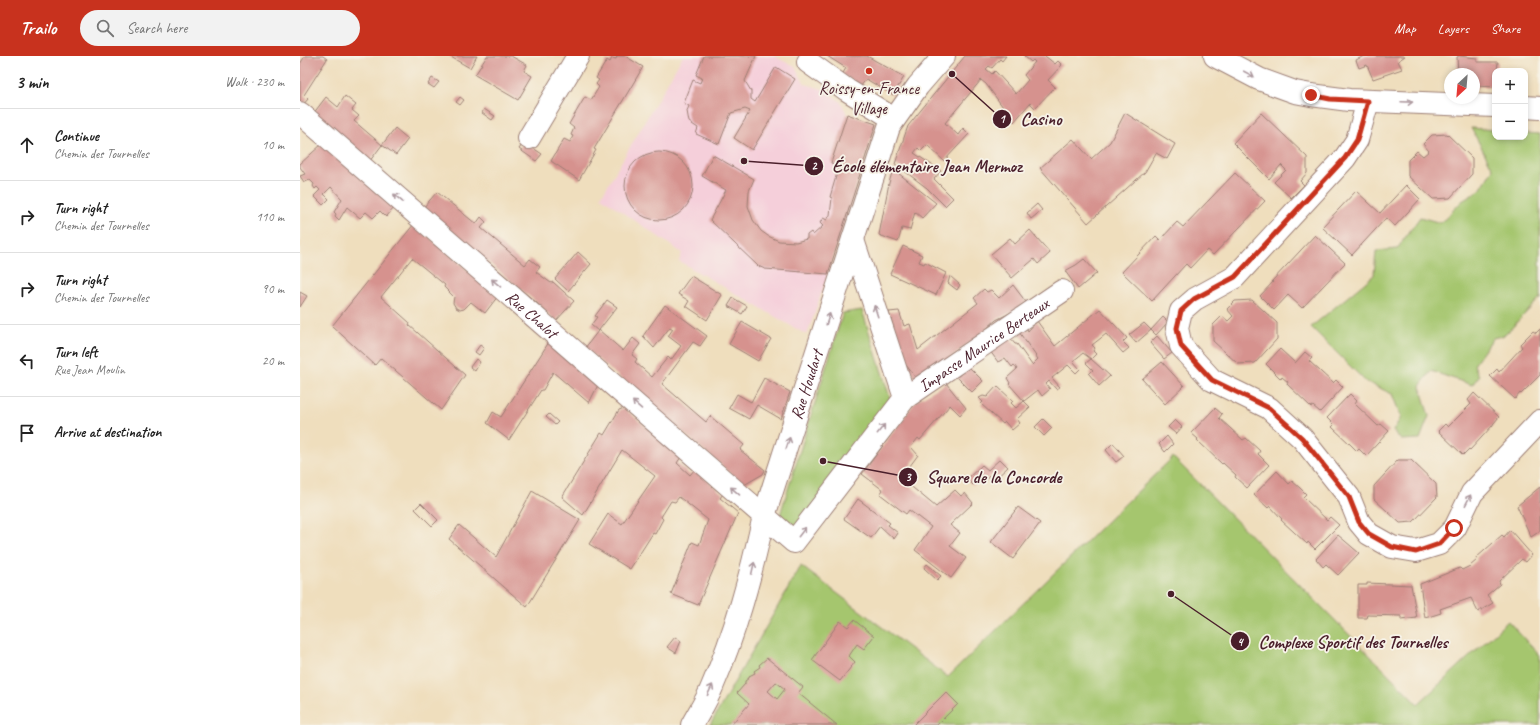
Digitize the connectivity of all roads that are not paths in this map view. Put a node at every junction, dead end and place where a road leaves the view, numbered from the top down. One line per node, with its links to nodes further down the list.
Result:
1 (944, 56): 10 (street, Rue Houdart)
2 (1215, 56): 5 (street, one-way to 5)
3 (574, 58): 11 (street)
4 (808, 62): 10 (street)
5 (1368, 101): 6 (street, one-way to 6); 15 (street, one-way to 15)
6 (1492, 106)
7 (1528, 107): 8 (street)
8 (1540, 108)
9 (300, 113): 16 (street, Rue Chalot, one-way to 9)
10 (894, 119): 12 (street, Rue Houdart)
11 (529, 138)
12 (853, 240): 14 (street, one-way to 12); 16 (street, Rue Houdart, one-way to 12)
13 (1062, 291): 14 (street, Impasse Maurice Berteaux)
14 (905, 398): 16 (street, Rue Chalot, one-way to 14)
15 (1540, 421)
16 (764, 516): 17 (street, Rue Houdart, one-way to 16)
17 (692, 725)

